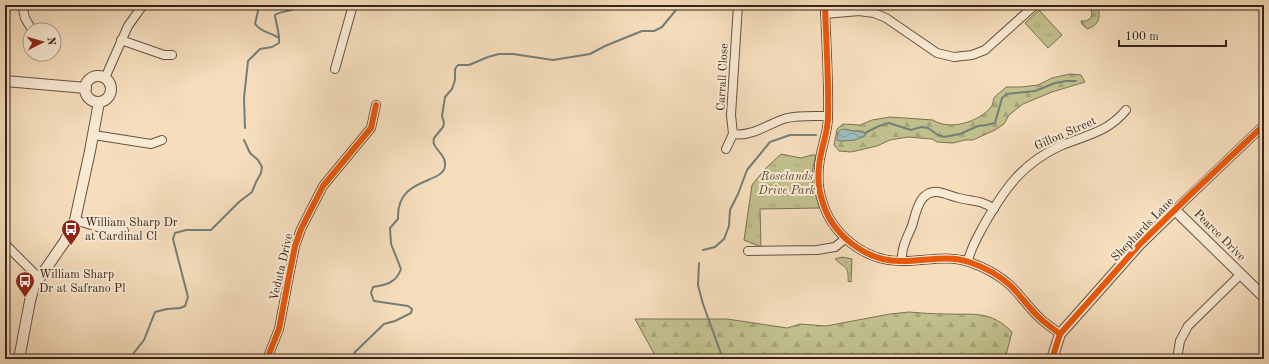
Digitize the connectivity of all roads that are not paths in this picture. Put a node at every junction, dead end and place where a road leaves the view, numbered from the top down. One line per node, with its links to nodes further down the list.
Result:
1 (22, 5): 8 (street)
2 (143, 5): 9 (street)
3 (353, 5): 11 (street)
4 (738, 5): 20 (street, Carrall Close)
5 (825, 5): 7 (street)
6 (1035, 5): 7 (street)
7 (825, 14): 18 (street)
8 (27, 22)
9 (121, 40): 10 (street); 12 (street)
10 (172, 55)
11 (335, 69)
12 (105, 78): 14 (street); 15 (street)
13 (5, 81): 14 (street)
14 (86, 88): 15 (street)
15 (99, 102): 21 (street)
16 (376, 105): 38 (street, Veduta Drive)
17 (1126, 110): 24 (street, Gillon Street)
18 (828, 116): 20 (street); 28 (street)
19 (1264, 125): 25 (street, Shephards Lane)
20 (733, 134): 23 (street)
21 (94, 135): 22 (street); 26 (street)
22 (162, 140)
23 (726, 149)
24 (994, 209): 31 (street); 32 (street, Gillon Street)
25 (1175, 210): 33 (street, Pearce Drive); 36 (street, Shephards Lane)
26 (75, 220): 27 (street); 34 (street)
27 (124, 231)
28 (845, 239): 30 (street); 31 (street)
29 (5, 244): 34 (street)
30 (748, 252)
31 (902, 261): 32 (street)
32 (968, 261): 36 (street)
33 (1240, 274): 35 (street, Pearce Drive); 40 (street)
34 (40, 278): 37 (street)
35 (1264, 297)
36 (1060, 334): 39 (street, Shephards Lane)
37 (19, 359)
38 (267, 359)
39 (1052, 359)
40 (1177, 359)

